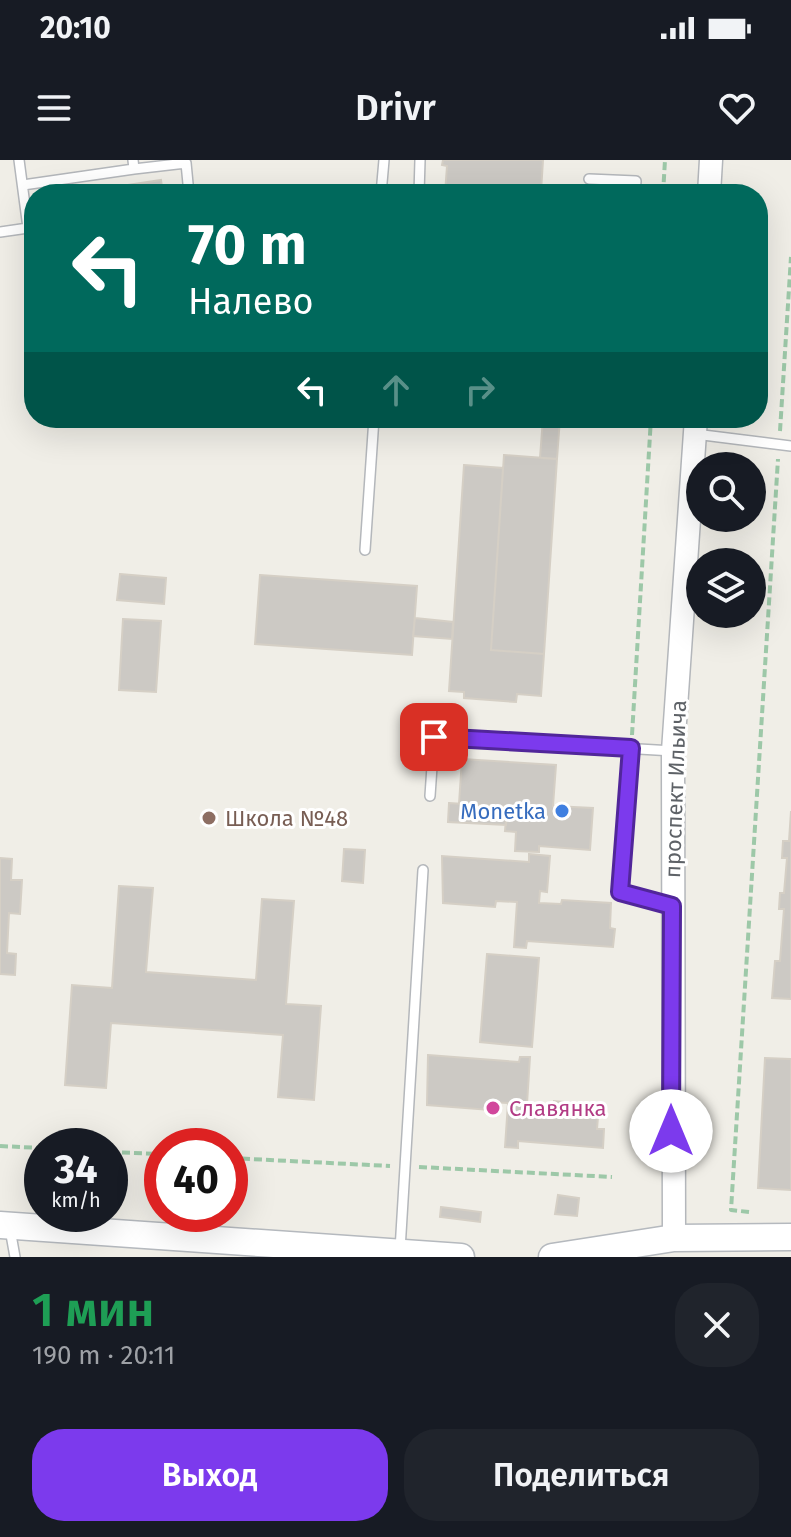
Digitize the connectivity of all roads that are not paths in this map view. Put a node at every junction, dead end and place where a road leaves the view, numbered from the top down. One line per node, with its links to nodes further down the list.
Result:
1 (19, 160): 13 (lane)
2 (384, 160): 9 (lane)
3 (420, 160): 10 (lane)
4 (711, 160): 12 (street)
5 (134, 165): 7 (lane); 8 (lane)
6 (589, 179): 11 (lane)
7 (29, 184)
8 (188, 184)
9 (382, 184)
10 (419, 184)
11 (636, 184)
12 (710, 184)
13 (23, 185): 14 (lane)
14 (24, 194)
15 (24, 229): 16 (lane)
16 (0, 232)
17 (373, 428): 21 (lane)
18 (696, 428): 23 (street, проспект Ильича)
19 (705, 428): 20 (lane)
20 (791, 446)
21 (365, 550)
22 (631, 748): 23 (lane); 24 (lane); 26 (lane)
23 (673, 751): 26 (street, проспект Ильича)
24 (430, 796)
25 (423, 870): 30 (lane)
26 (672, 906): 29 (street, проспект Ильича)
27 (5, 1226): 30 (main road); 31 (lane)
28 (791, 1237): 29 (main road)
29 (674, 1247): 34 (main road)
30 (400, 1253): 32 (main road)
31 (15, 1257)
32 (451, 1257): 33 (main road)
33 (461, 1257)
34 (552, 1257)

